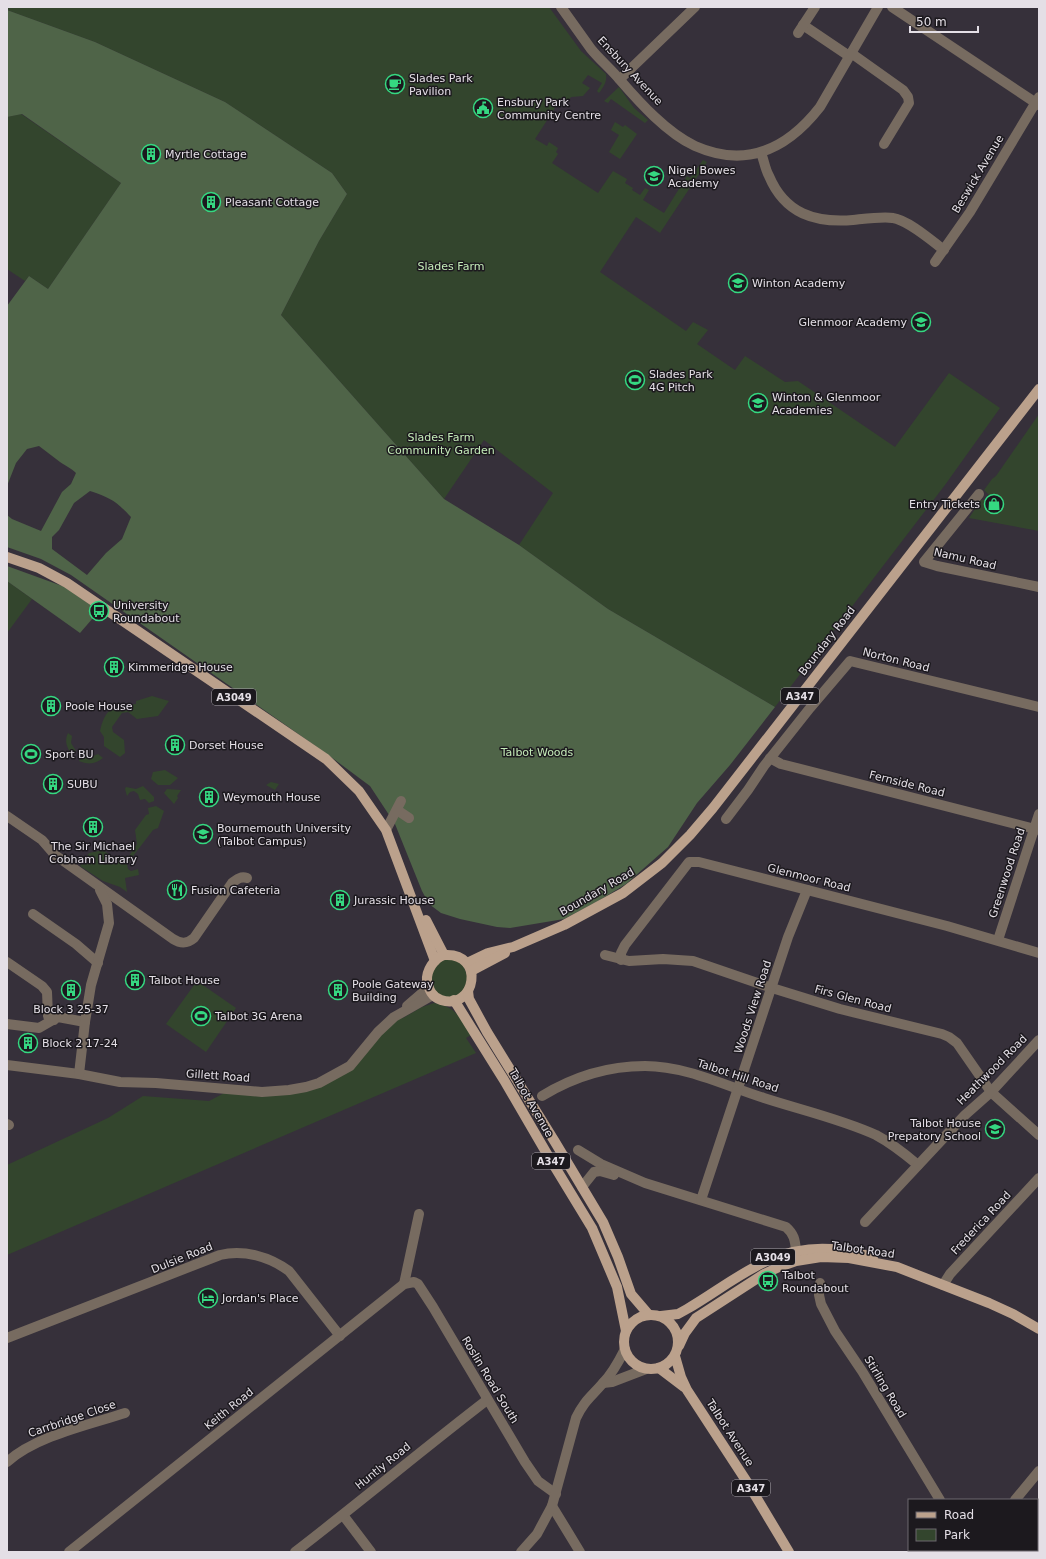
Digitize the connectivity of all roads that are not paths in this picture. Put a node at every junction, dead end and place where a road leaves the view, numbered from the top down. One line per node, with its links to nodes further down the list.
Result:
1 (561, 7): 7 (street, Ensbury Avenue)
2 (695, 7): 7 (street)
3 (815, 7): 6 (street)
4 (878, 7): 6 (street, Ensbury Avenue)
5 (892, 7): 8 (street)
6 (850, 55): 9 (street); 10 (street, Ensbury Avenue)
7 (620, 79): 10 (street, Ensbury Avenue)
8 (1038, 102): 11 (street, Beswick Avenue)
9 (884, 144)
10 (761, 153): 11 (street)
11 (944, 250): 12 (street, Beswick Avenue)
12 (936, 262)
13 (1039, 389): 38 (main road, Boundary Road / A347)
14 (979, 494): 16 (street, Namu Road)
15 (7, 557): 24 (main road, A3049)
16 (1039, 587)
17 (1039, 707): 18 (street, Norton Road)
18 (770, 758): 22 (street, Norton Road); 23 (street, Fernside Road)
19 (1039, 814): 23 (street, Greenwood Road)
20 (7, 816): 26 (street)
21 (409, 818): 24 (street)
22 (726, 819)
23 (1037, 829): 30 (street, Greenwood Road)
24 (386, 830): 27 (main road, A3049)
25 (247, 878): 26 (street)
26 (98, 887): 37 (street)
27 (409, 888): 32 (main road, A3049); 35 (main road, A3049)
28 (807, 890): 30 (street, Glenmoor Road); 34 (street, Glenmoor Road); 39 (street, Woods View Road)
29 (33, 914): 37 (street)
30 (998, 940): 31 (street, Glenmoor Road)
31 (1039, 953)
32 (444, 955): 35 (main road); 38 (main road)
33 (605, 955): 34 (street, Firs Glen Road)
34 (621, 960): 39 (street, Firs Glen Road)
35 (435, 961): 40 (main road)
36 (7, 962): 43 (street)
37 (98, 963): 44 (street)
38 (469, 967): 41 (main road, A347)
39 (772, 988): 49 (street, Woods View Road); 50 (street, Firs Glen Road)
40 (431, 991): 42 (main road); 48 (street, Gillett Road)
41 (468, 991): 42 (main road); 57 (main road, Talbot Avenue / A347)
42 (454, 1000): 69 (main road, Talbot Avenue / A347)
43 (54, 1020): 44 (street); 45 (street)
44 (85, 1022): 48 (street)
45 (7, 1024)
46 (1039, 1040): 50 (street, Heathwood Road)
47 (7, 1065): 48 (street, Gillett Road)
48 (79, 1074)
49 (738, 1089): 51 (street, Talbot Hill Road); 54 (street, Talbot Hill Road); 58 (street, Woods View Road)
50 (991, 1092): 52 (street, Firs Glen Road); 54 (street, Heathwood Road)
51 (542, 1096)
52 (1039, 1135)
53 (578, 1150): 56 (street)
54 (918, 1165): 60 (street, Heathwood Road)
55 (1039, 1178): 65 (street, Frederica Road)
56 (645, 1183): 57 (street); 58 (street)
57 (582, 1187): 66 (main road, Talbot Avenue / A347)
58 (701, 1200): 61 (street)
59 (419, 1214): 64 (street)
60 (865, 1222)
61 (796, 1250): 62 (main road, A3049); 67 (main road, A3049)
62 (897, 1267): 65 (main road, Talbot Road / A3049); 72 (main road, Talbot Road / A3049)
63 (820, 1283): 84 (street, Stirling Road)
64 (404, 1284): 70 (street, Keith Road); 79 (street, Roslin Road South)
65 (943, 1284): 68 (main road, Talbot Road / A3049)
66 (649, 1315): 67 (main road); 69 (main road)
67 (661, 1316): 72 (main road)
68 (1038, 1327)
69 (626, 1331): 73 (main road, A347)
70 (340, 1336): 71 (street, Dulsie Road); 88 (street, Keith Road)
71 (7, 1338)
72 (678, 1346): 74 (main road)
73 (625, 1349): 76 (main road); 77 (street)
74 (675, 1356): 75 (main road); 78 (main road, Talbot Avenue / A347)
75 (659, 1368): 76 (main road); 78 (main road, Talbot Avenue / A347)
76 (646, 1369): 77 (street)
77 (603, 1383): 83 (street)
78 (687, 1390): 93 (main road, Talbot Avenue / A347)
79 (487, 1400): 83 (street, Roslin Road South); 87 (street, Huntly Road)
80 (125, 1413): 81 (street, Carrbridge Close)
81 (7, 1462)
82 (1039, 1471): 85 (street)
83 (556, 1494): 86 (street)
84 (939, 1499)
85 (1016, 1499)
86 (552, 1506): 91 (street); 92 (street)
87 (343, 1515): 89 (street, Huntly Road); 90 (street)
88 (69, 1552)
89 (295, 1552)
90 (371, 1552)
91 (521, 1552)
92 (580, 1552)
93 (789, 1552)

